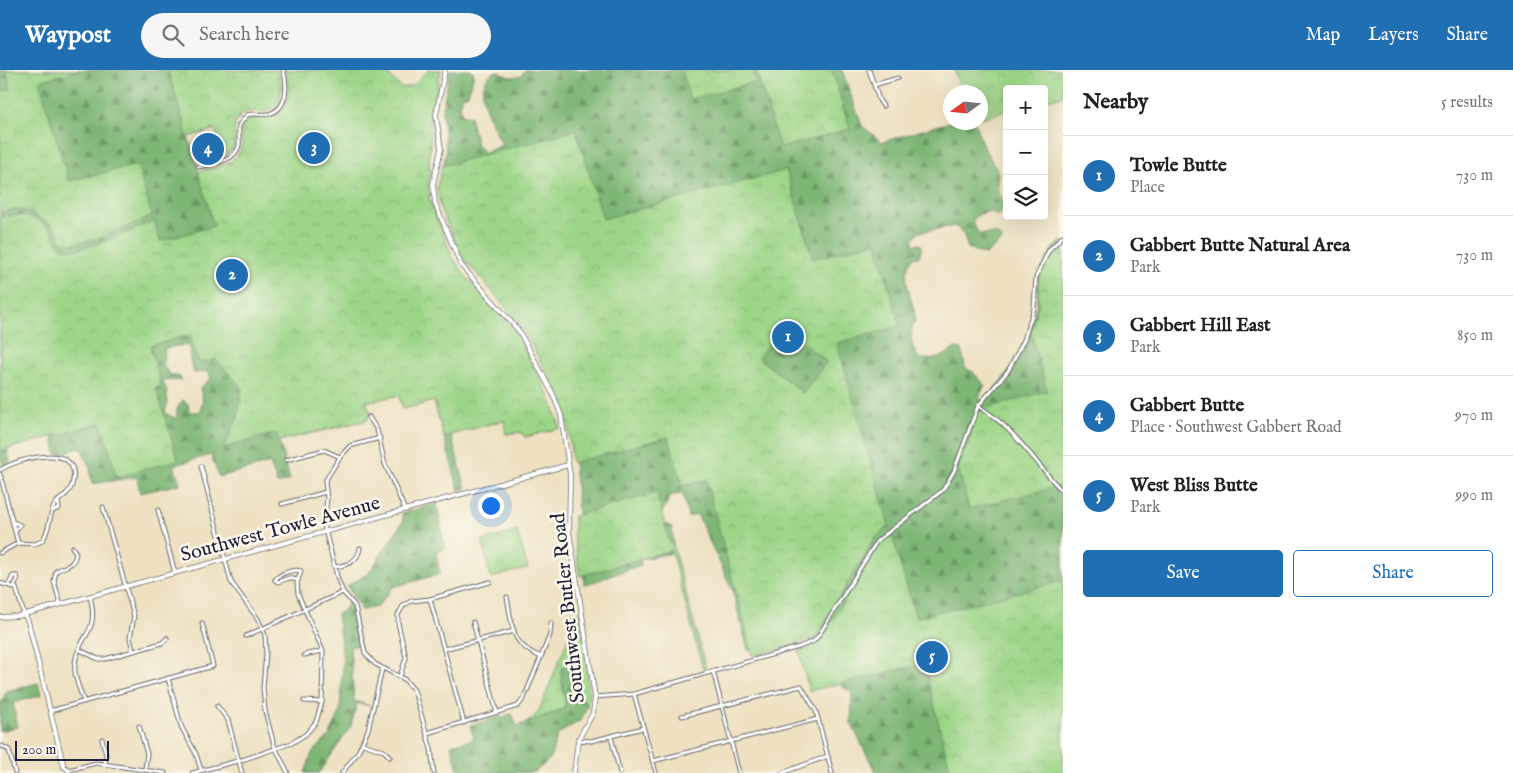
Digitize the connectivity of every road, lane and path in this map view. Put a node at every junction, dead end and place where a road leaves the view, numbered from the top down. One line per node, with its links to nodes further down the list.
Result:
1 (282, 70): 7 (street)
2 (445, 70): 14 (main road, Southwest Butler Road)
3 (870, 70): 5 (street)
4 (898, 78): 5 (street)
5 (874, 85): 6 (street)
6 (884, 106)
7 (198, 167)
8 (1063, 236): 9 (street)
9 (978, 406): 20 (street); 62 (street)
10 (369, 417): 11 (street)
11 (380, 438): 12 (street); 24 (street)
12 (340, 456): 13 (street); 19 (street)
13 (286, 460)
14 (568, 465): 24 (main road, Southwest Towle Avenue); 66 (main road, Southwest Butler Road)
15 (201, 466): 30 (street)
16 (0, 470): 26 (street)
17 (0, 474): 18 (street)
18 (1, 485): 26 (street)
19 (326, 492): 21 (street); 25 (street)
20 (1063, 492)
21 (282, 504)
22 (103, 507): 37 (street)
23 (158, 510): 32 (street)
24 (405, 510): 25 (main road, Southwest Towle Avenue)
25 (325, 532): 30 (main road, Southwest Towle Avenue); 31 (street)
26 (18, 543): 29 (street)
27 (72, 547): 43 (street)
28 (360, 548): 31 (street)
29 (0, 553)
30 (226, 559): 32 (main road, Southwest Towle Avenue); 50 (street)
31 (335, 567): 39 (street)
32 (175, 573): 37 (main road, Southwest Towle Avenue)
33 (297, 580): 33 (street); 44 (street)
34 (490, 582): 42 (street)
35 (0, 583): 36 (street)
36 (9, 584): 38 (street); 38 (street)
37 (126, 586): 40 (main road, Southwest Towle Avenue); 57 (street)
38 (14, 587): 45 (street)
39 (343, 592): 44 (street); 61 (street)
40 (90, 596): 43 (main road, Southwest Towle Avenue); 56 (street)
41 (507, 597): 51 (street)
42 (430, 599): 55 (street); 63 (street)
43 (60, 603): 45 (main road, Southwest Towle Avenue)
44 (304, 609): 50 (street); 58 (street)
45 (24, 614): 46 (main road, Southwest Towle Avenue); 72 (main road)
46 (0, 617)
47 (473, 622): 54 (street)
48 (202, 623): 64 (street)
49 (551, 623): 60 (street)
50 (263, 628): 52 (street); 86 (street)
51 (514, 631): 54 (street); 60 (street)
52 (246, 636)
53 (167, 638): 57 (street)
54 (478, 640): 55 (street); 73 (street)
55 (444, 649): 76 (street)
56 (80, 650): 57 (street); 68 (street)
57 (133, 651)
58 (323, 651): 59 (street); 69 (street)
59 (304, 655)
60 (541, 657): 73 (street)
61 (382, 669): 63 (street); 84 (street)
62 (713, 671): 65 (street); 71 (street)
63 (400, 676): 79 (street)
64 (168, 678): 68 (street); 95 (street)
65 (634, 694): 66 (street); 78 (street)
66 (595, 697): 82 (main road, Southwest Butler Road)
67 (304, 701): 69 (street)
68 (84, 702): 72 (street)
69 (322, 702): 86 (street)
70 (217, 706): 89 (street)
71 (722, 706): 74 (street); 75 (street); 83 (street)
72 (50, 711): 93 (main road)
73 (497, 714): 76 (street)
74 (682, 716)
75 (818, 719): 83 (street); 87 (street)
76 (464, 723): 79 (street)
77 (139, 726): 94 (street)
78 (643, 728): 80 (street); 90 (street)
79 (427, 733): 105 (street)
80 (612, 737): 82 (street); 107 (street)
81 (102, 739): 91 (street)
82 (578, 740): 106 (main road, Southwest Butler Road)
83 (731, 741): 90 (street); 109 (street)
84 (363, 744): 88 (street); 104 (street)
85 (2, 746): 97 (street)
86 (276, 749): 89 (street); 103 (street)
87 (828, 756): 110 (street); 111 (street)
88 (390, 757)
89 (239, 760): 95 (street); 102 (street)
90 (653, 761): 108 (street)
91 (105, 764): 92 (street); 96 (street)
92 (121, 766): 94 (street); 99 (street)
93 (64, 767): 96 (main road); 98 (main road)
94 (145, 769): 100 (street)
95 (201, 770): 101 (street)
96 (69, 772)
97 (15, 773)
98 (61, 773)
99 (120, 773)
100 (162, 773)
101 (192, 773)
102 (242, 773)
103 (288, 773)
104 (342, 773)
105 (434, 773)
106 (574, 773)
107 (620, 773)
108 (656, 773)
109 (739, 773)
110 (782, 773)
111 (832, 773)

